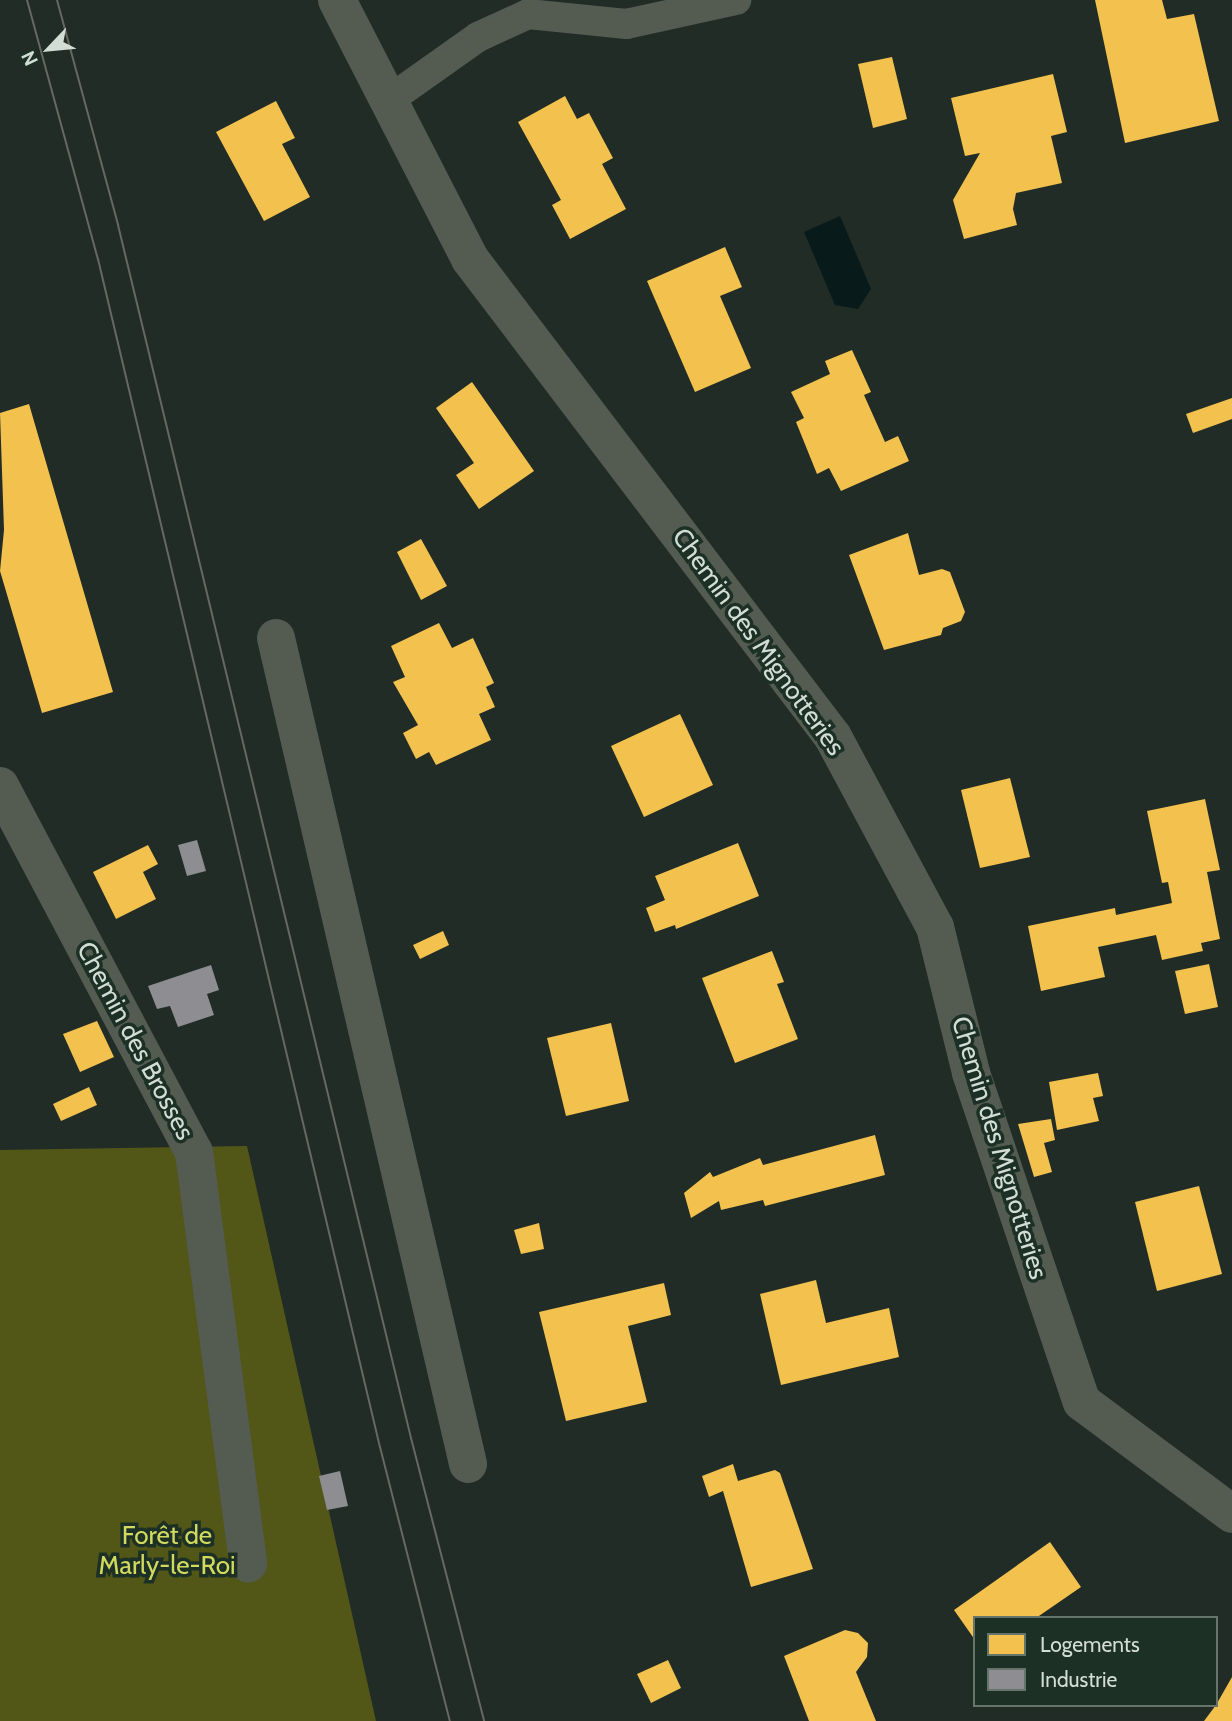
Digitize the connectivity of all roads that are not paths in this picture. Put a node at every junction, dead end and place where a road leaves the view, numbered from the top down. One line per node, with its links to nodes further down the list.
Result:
1 (337, 0): 3 (street, Chemin des Mignotteries)
2 (736, 0): 3 (lane)
3 (389, 100): 7 (street, Chemin des Mignotteries)
4 (276, 638): 6 (street)
5 (0, 786): 8 (street, Chemin des Brosses)
6 (468, 1464)
7 (1232, 1514)
8 (248, 1563)

